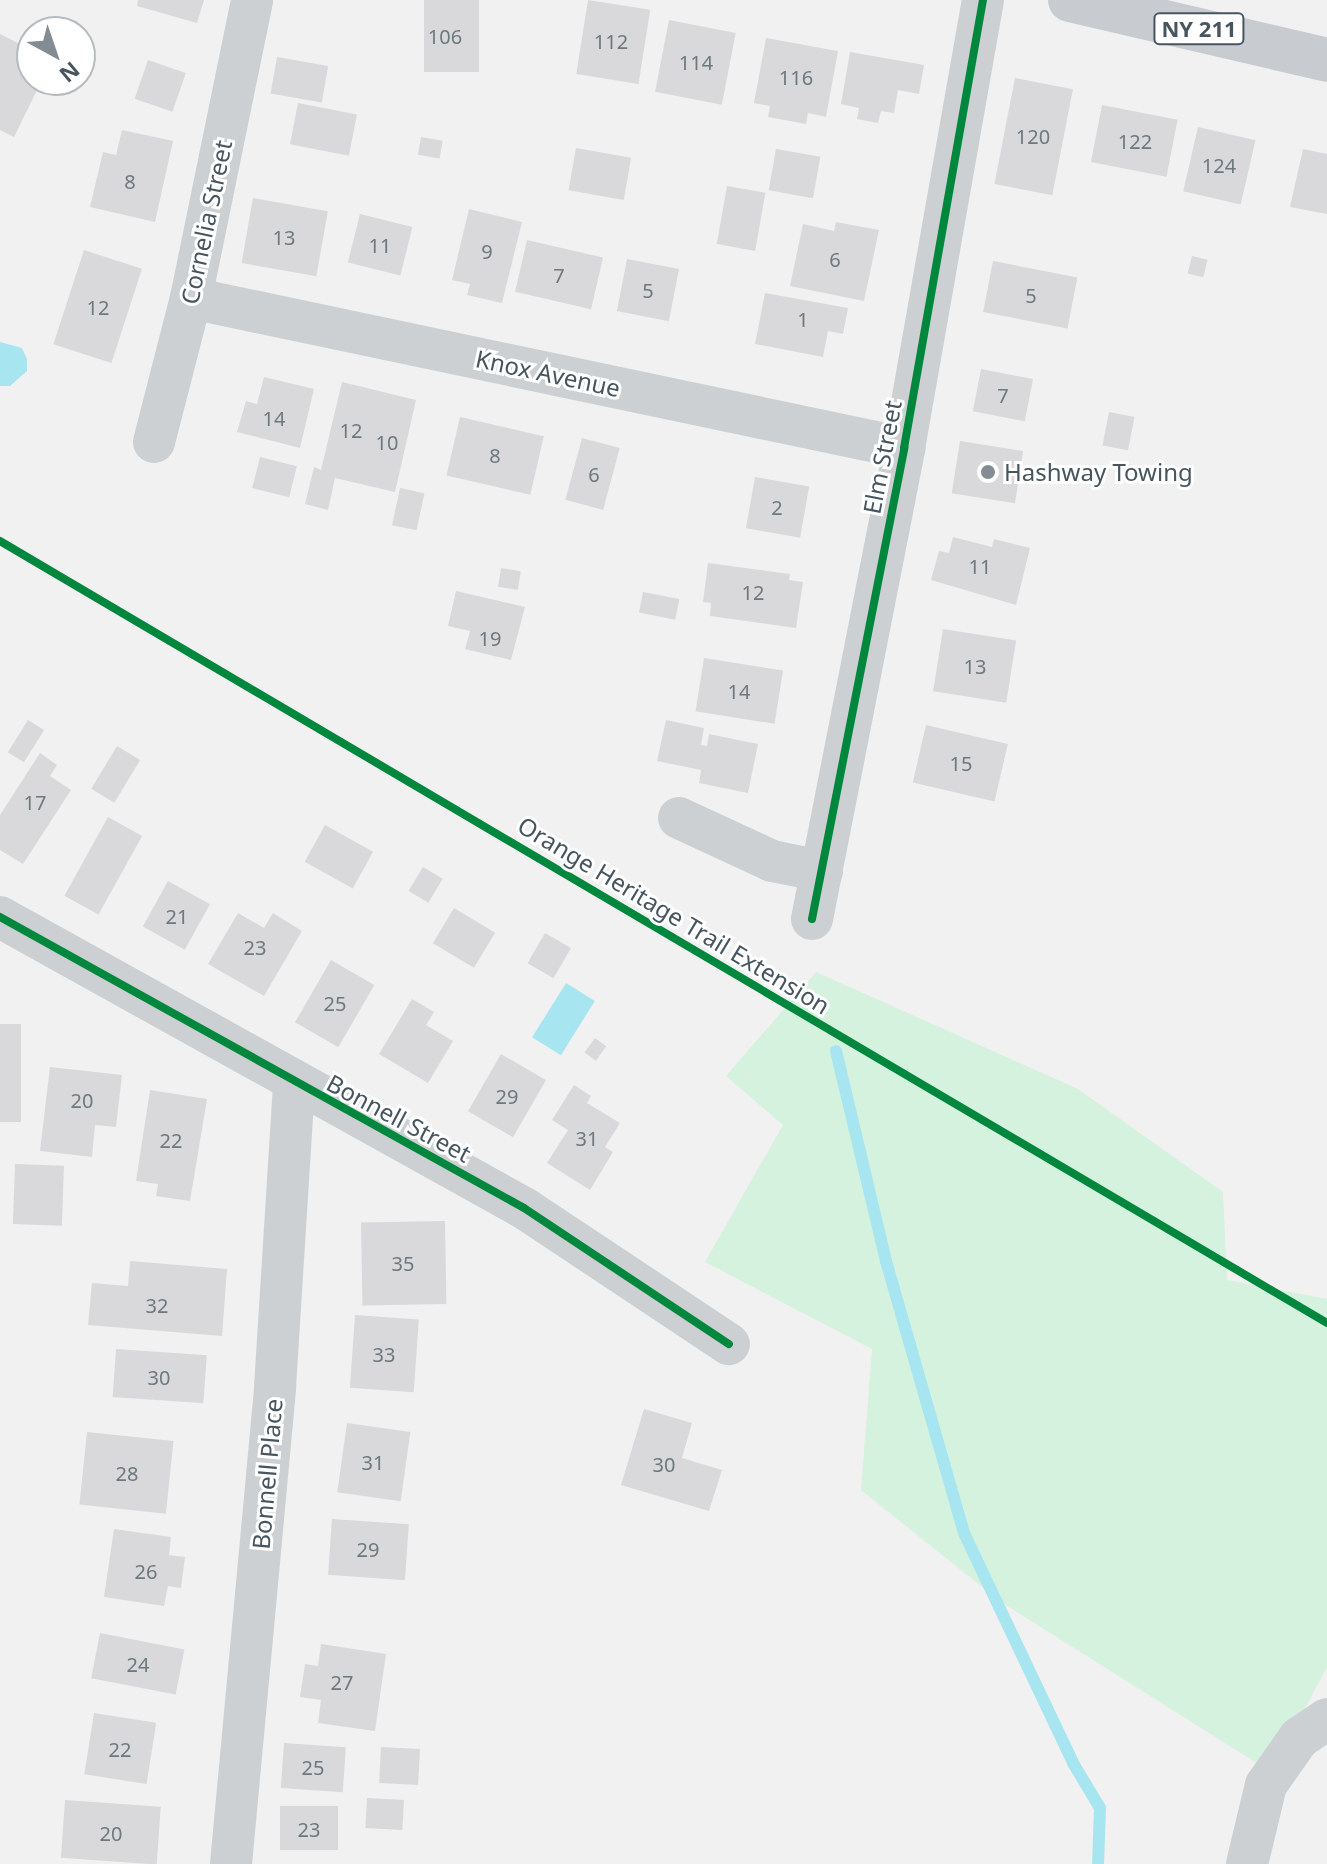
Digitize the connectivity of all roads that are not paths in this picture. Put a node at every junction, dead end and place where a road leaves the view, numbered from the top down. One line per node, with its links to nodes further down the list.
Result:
1 (252, 0): 5 (street, Cornelia Street)
2 (983, 0): 7 (street, Elm Street)
3 (1083, 1): 4 (main road, NY 211)
4 (1327, 60)
5 (191, 298): 6 (street, Cornelia Street); 7 (street, Knox Avenue)
6 (154, 442)
7 (904, 448): 9 (street, Elm Street)
8 (679, 818): 9 (street)
9 (822, 871): 11 (street, Elm Street)
10 (0, 917): 12 (street, Bonnell Street)
11 (812, 919)
12 (294, 1084): 13 (street, Bonnell Street); 15 (street, Bonnell Place)
13 (729, 1344)
14 (1327, 1719): 16 (street)
15 (231, 1864)
16 (1247, 1864)

